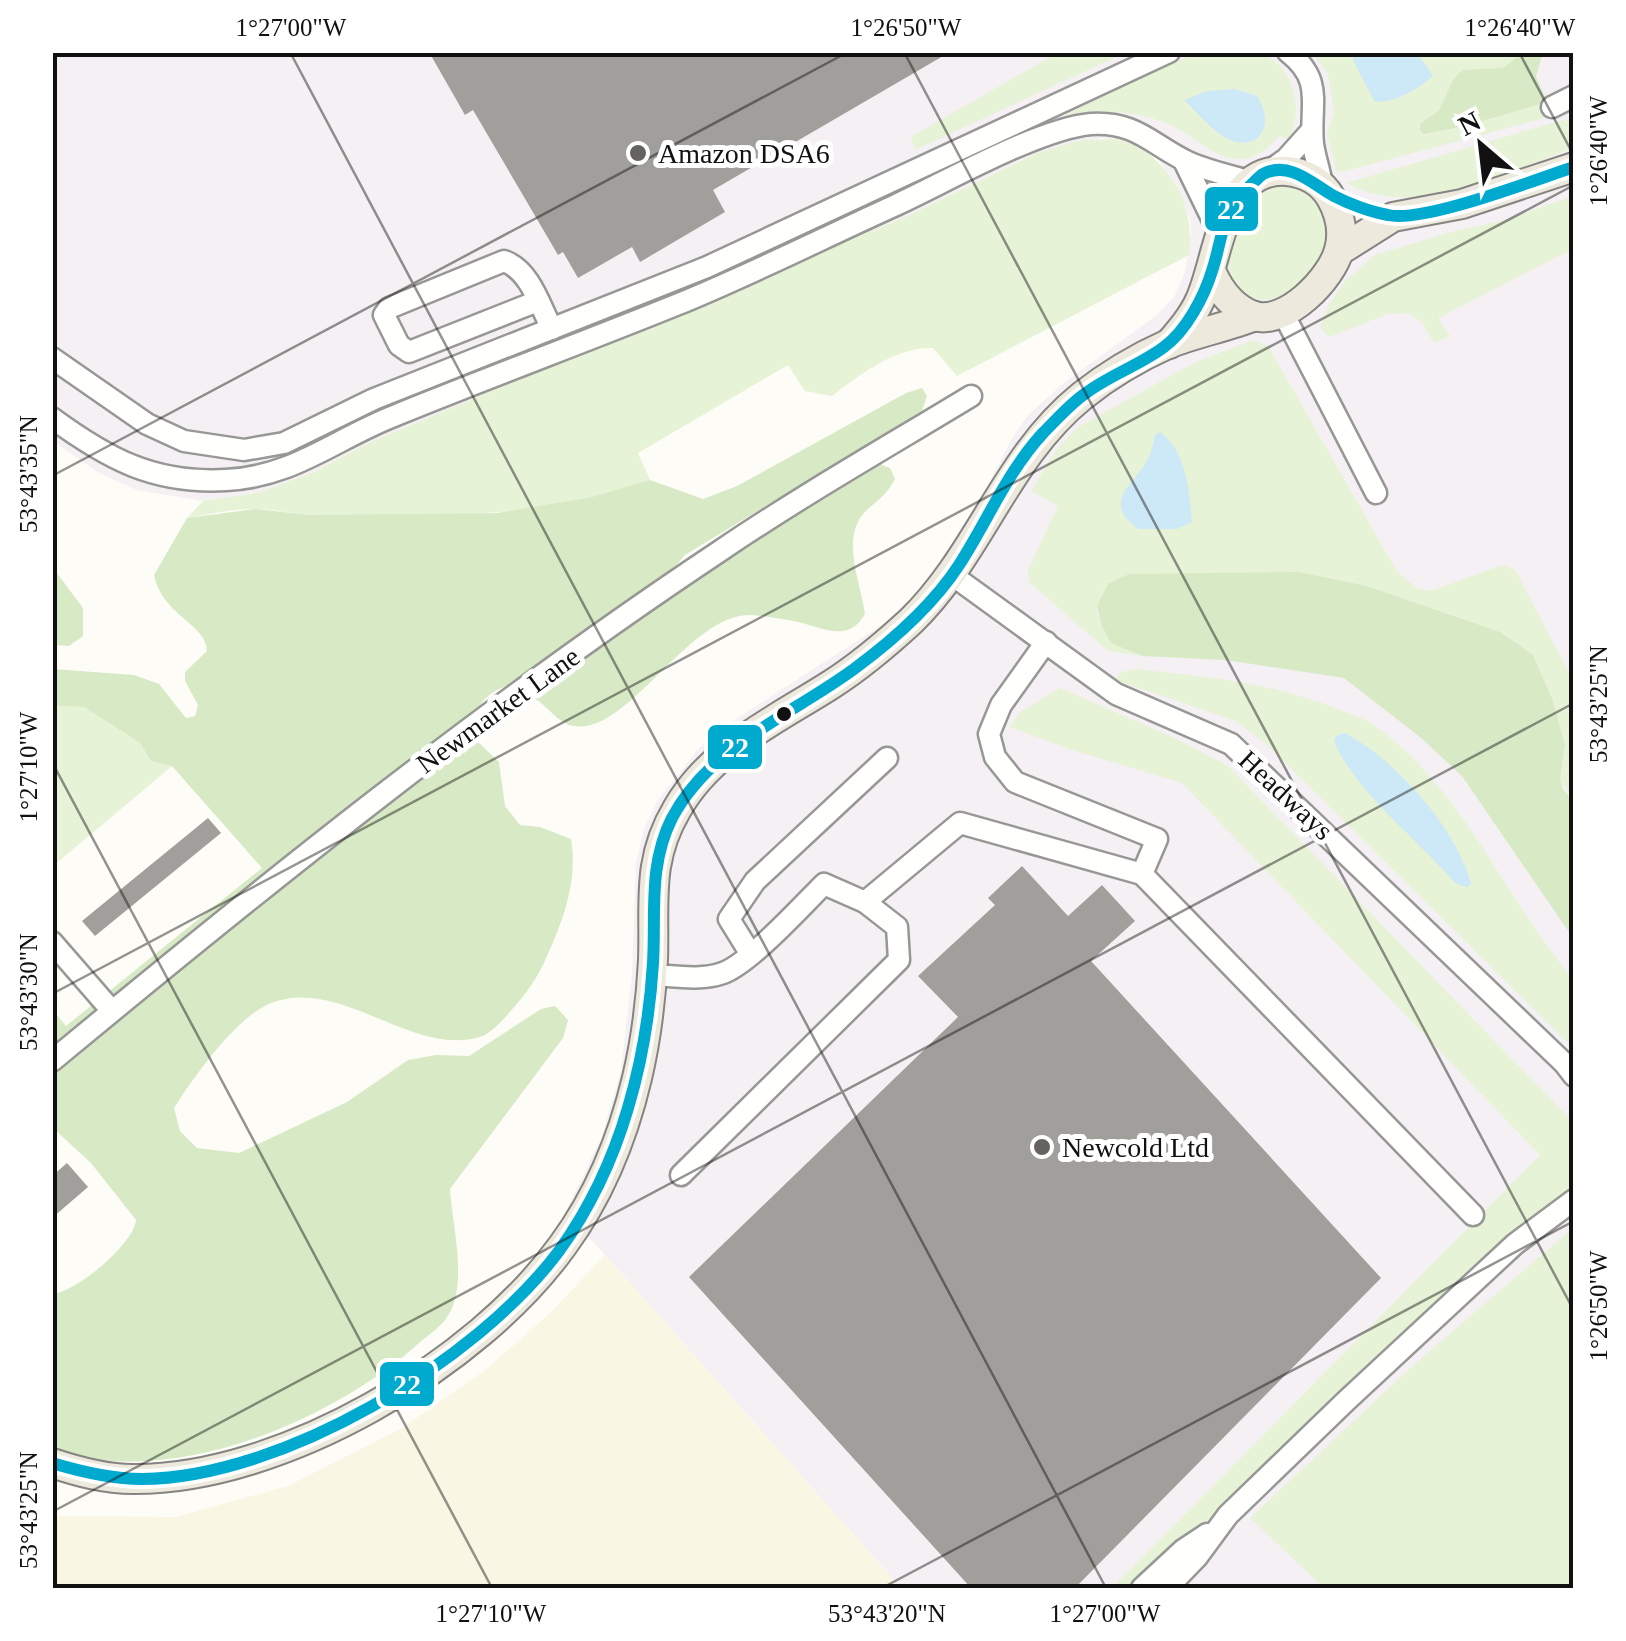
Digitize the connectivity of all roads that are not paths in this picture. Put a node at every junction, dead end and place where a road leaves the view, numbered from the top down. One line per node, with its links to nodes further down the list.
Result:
1 (1169, 52): 16 (street)
2 (1288, 52): 5 (street)
3 (1574, 96): 4 (street)
4 (1552, 107)
5 (1312, 130): 8 (street); 9 (street)
6 (1184, 160): 8 (street); 11 (street); 20 (street)
7 (1574, 167): 10 (main road)
8 (1261, 176): 9 (main road); 11 (main road)
9 (1325, 190): 10 (main road); 12 (main road)
10 (1392, 217): 12 (main road)
11 (1220, 233): 13 (main road)
12 (1339, 251): 15 (main road)
13 (1212, 273): 15 (main road); 17 (main road)
14 (538, 301): 14 (street); 16 (street)
15 (1269, 314): 17 (main road); 21 (street)
16 (552, 329): 18 (street)
17 (1169, 344): 22 (main road)
18 (52, 358)
19 (971, 396): 30 (street, Newmarket Lane)
20 (52, 418)
21 (1376, 492)
22 (952, 574): 23 (street, Headways); 29 (main road)
23 (1046, 642): 25 (street); 32 (street, Headways)
24 (887, 758): 28 (street)
25 (1142, 874): 26 (street); 35 (street)
26 (865, 902): 28 (street); 33 (street)
27 (52, 942): 30 (street)
28 (745, 956): 29 (street)
29 (652, 975): 36 (main road)
30 (112, 1011): 31 (street, Newmarket Lane)
31 (52, 1061)
32 (1574, 1076)
33 (680, 1175)
34 (1574, 1200): 37 (street)
35 (1473, 1216)
36 (52, 1464)
37 (1217, 1527): 38 (street); 39 (street)
38 (1142, 1588)
39 (1167, 1588)

